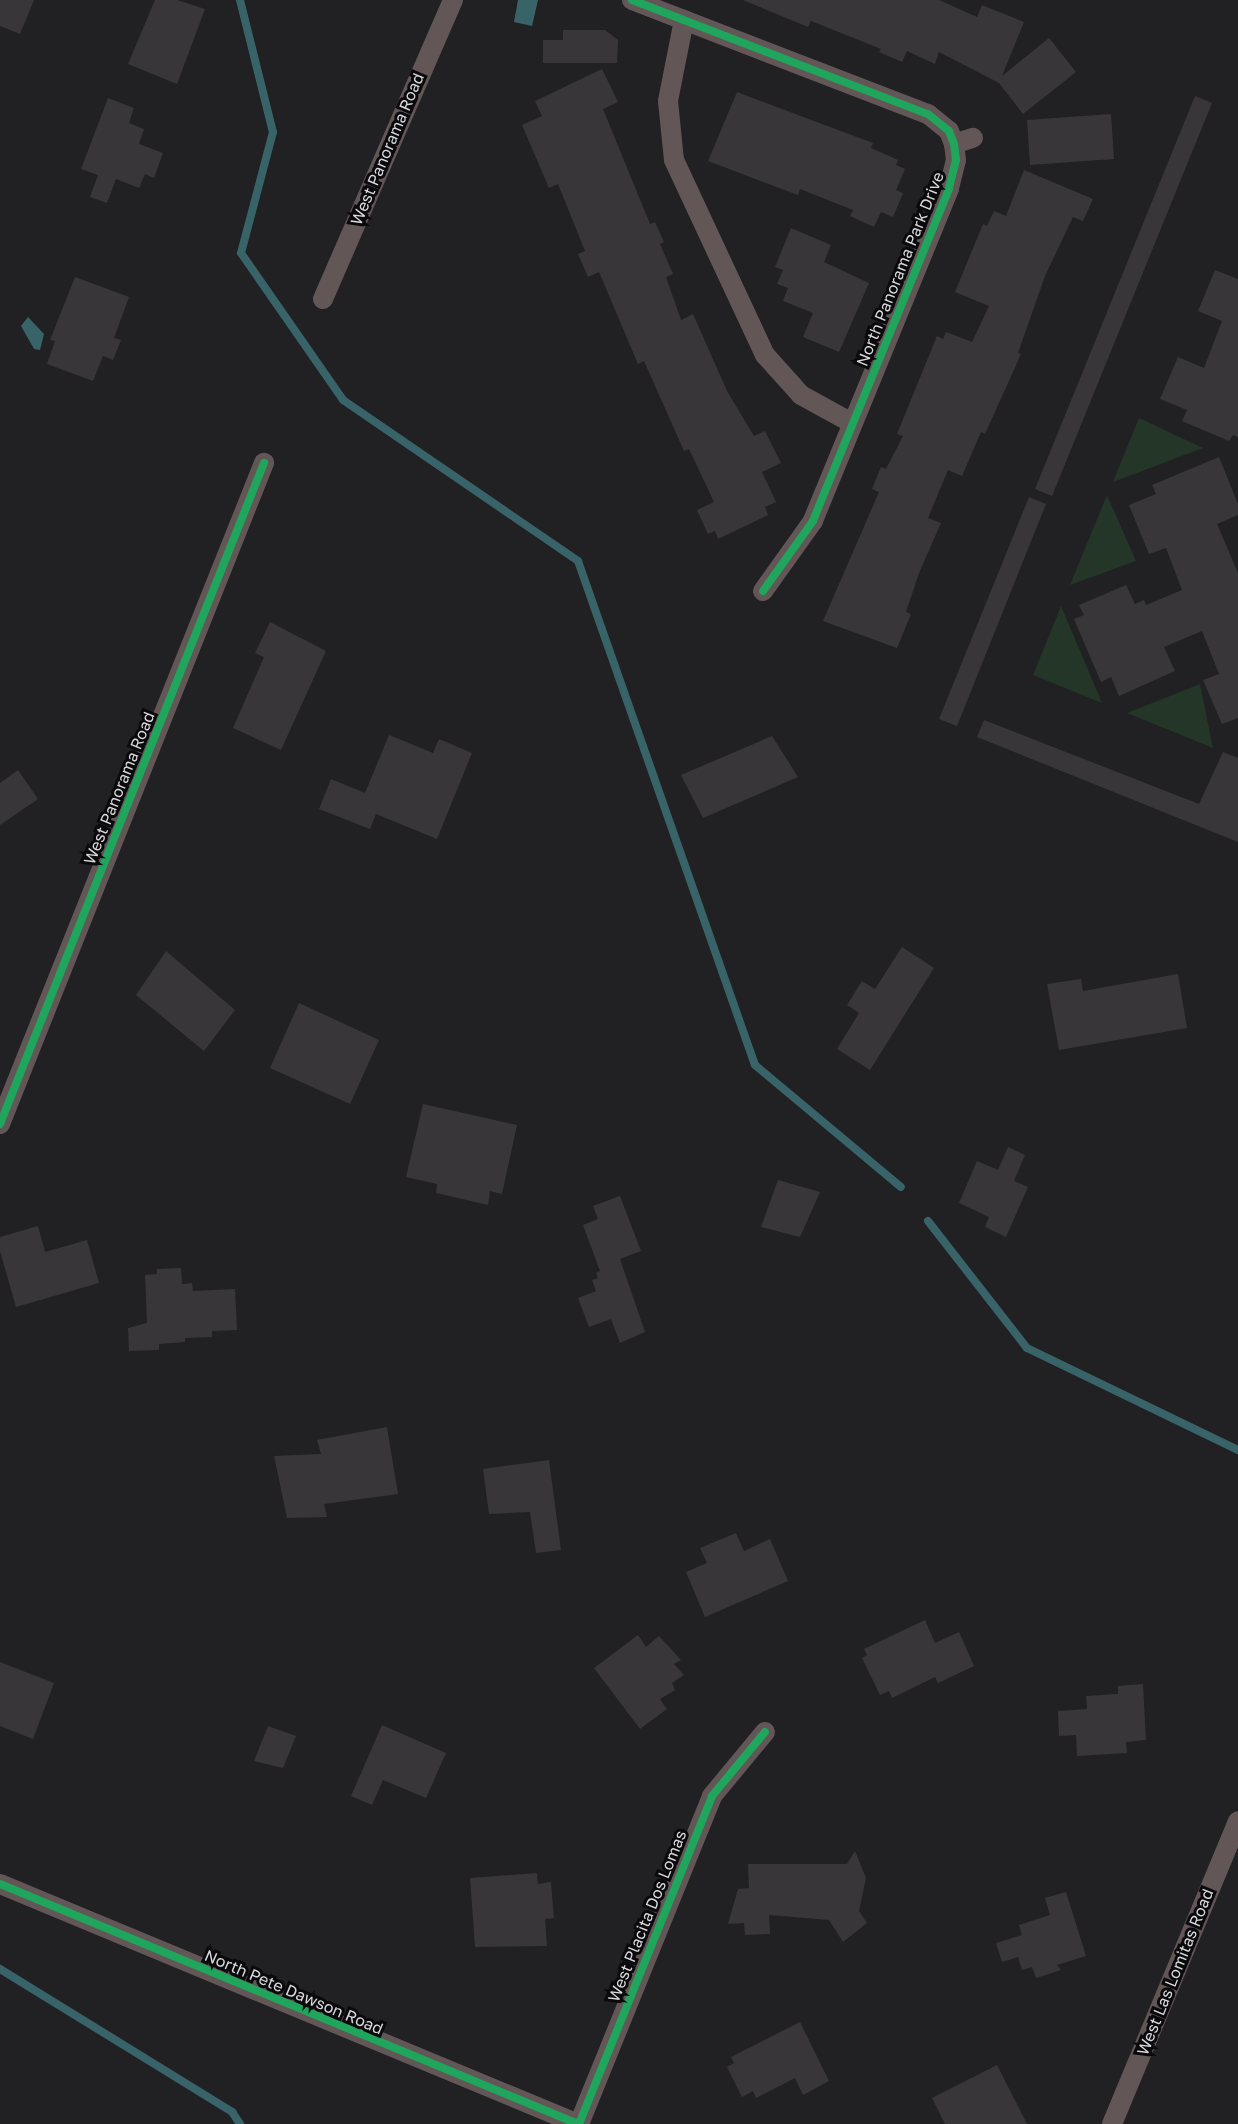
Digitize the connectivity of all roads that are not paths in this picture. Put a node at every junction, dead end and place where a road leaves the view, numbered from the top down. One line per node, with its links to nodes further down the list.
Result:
1 (453, 0): 6 (street, West Panorama Road)
2 (632, 0): 3 (street)
3 (684, 20): 5 (street); 7 (street)
4 (973, 138): 5 (street)
5 (954, 144): 7 (street, North Panorama Park Drive)
6 (323, 299)
7 (852, 423): 9 (street, North Panorama Park Drive)
8 (264, 463): 10 (street, West Panorama Road)
9 (763, 591)
10 (0, 1124)
11 (765, 1732): 14 (street, West Placita Dos Lomas)
12 (1238, 1821): 15 (street, West Las Lomitas Road)
13 (0, 1884): 14 (street, North Pete Dawson Road)
14 (578, 2124)
15 (1112, 2124)

